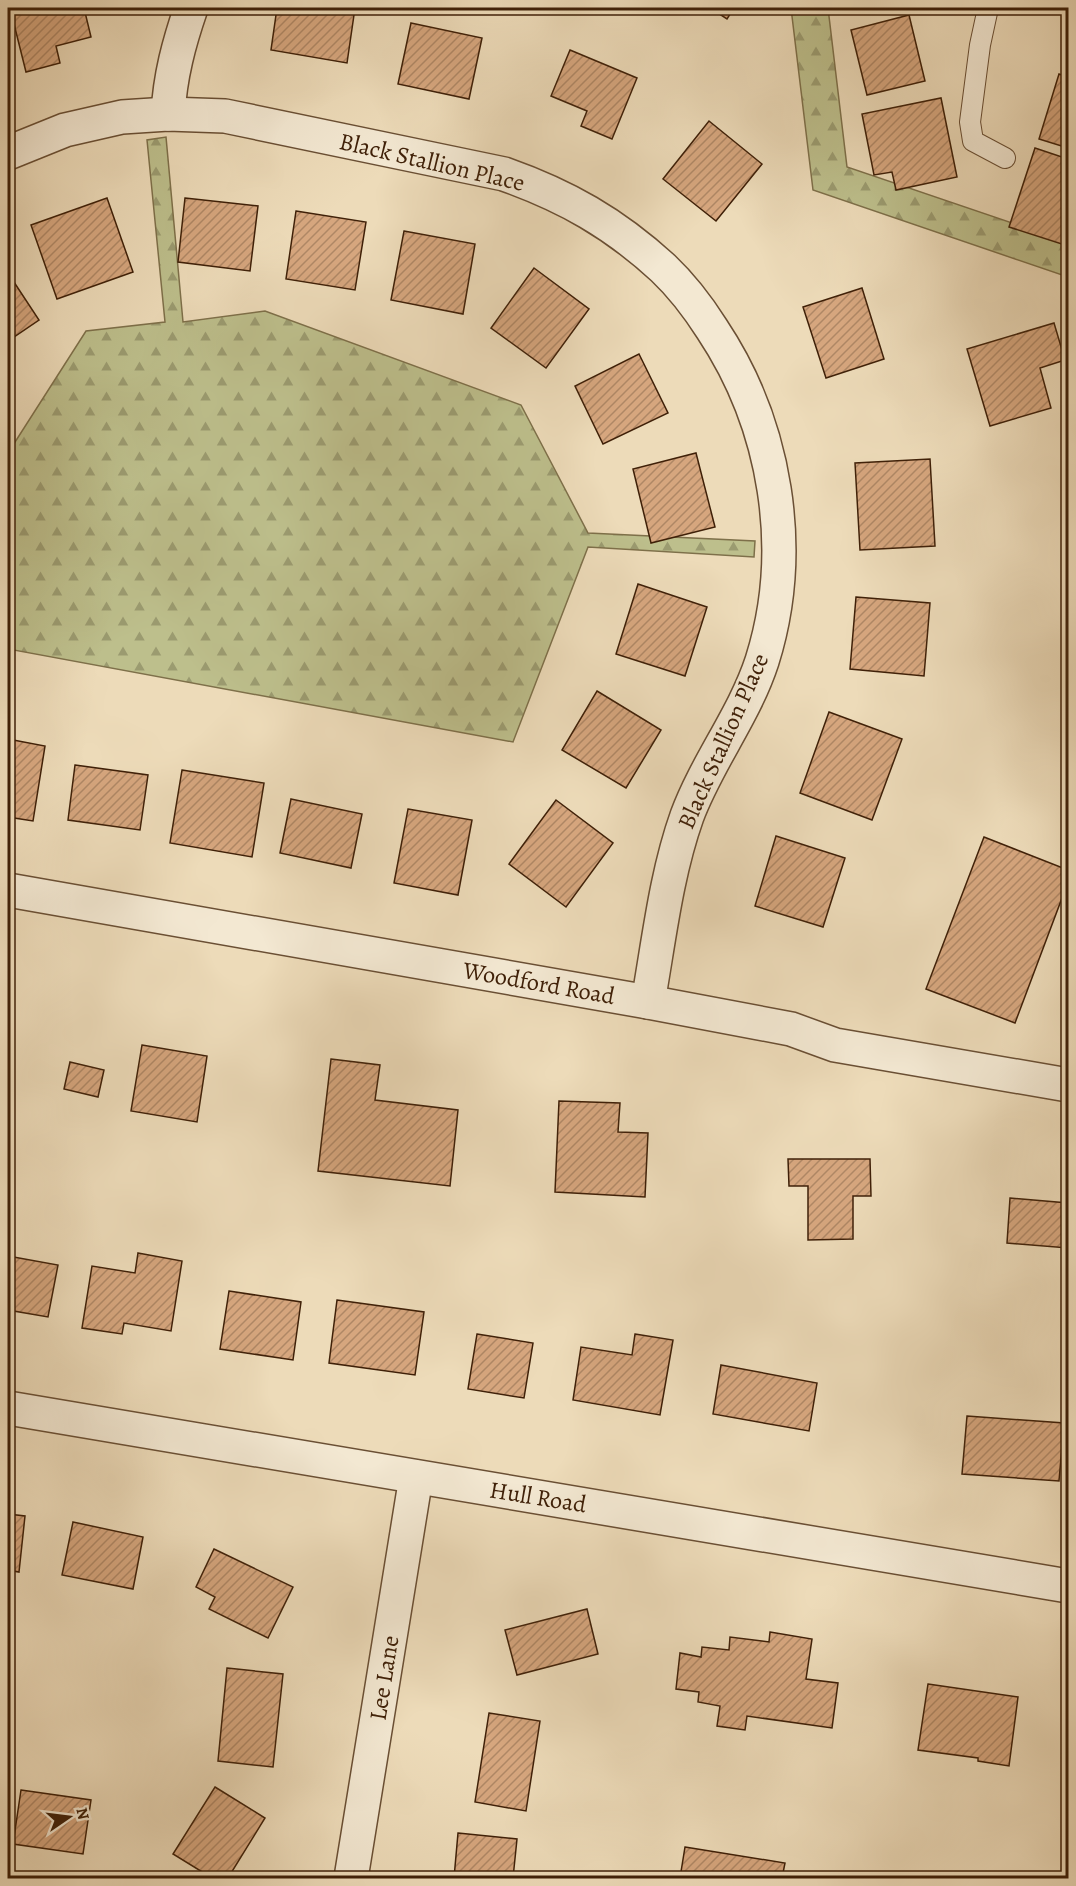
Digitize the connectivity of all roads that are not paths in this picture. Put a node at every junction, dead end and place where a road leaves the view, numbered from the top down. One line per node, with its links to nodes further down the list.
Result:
1 (191, 8): 3 (street)
2 (988, 8): 5 (lane)
3 (168, 114): 4 (street, Black Stallion Place); 7 (street, Black Stallion Place)
4 (8, 153)
5 (1005, 158)
6 (8, 890): 7 (street, Woodford Road)
7 (648, 1002): 8 (street, Woodford Road)
8 (1068, 1084)
9 (8, 1408): 10 (street, Hull Road)
10 (416, 1477): 11 (street, Hull Road); 12 (street, Lee Lane)
11 (1068, 1586)
12 (351, 1878)

